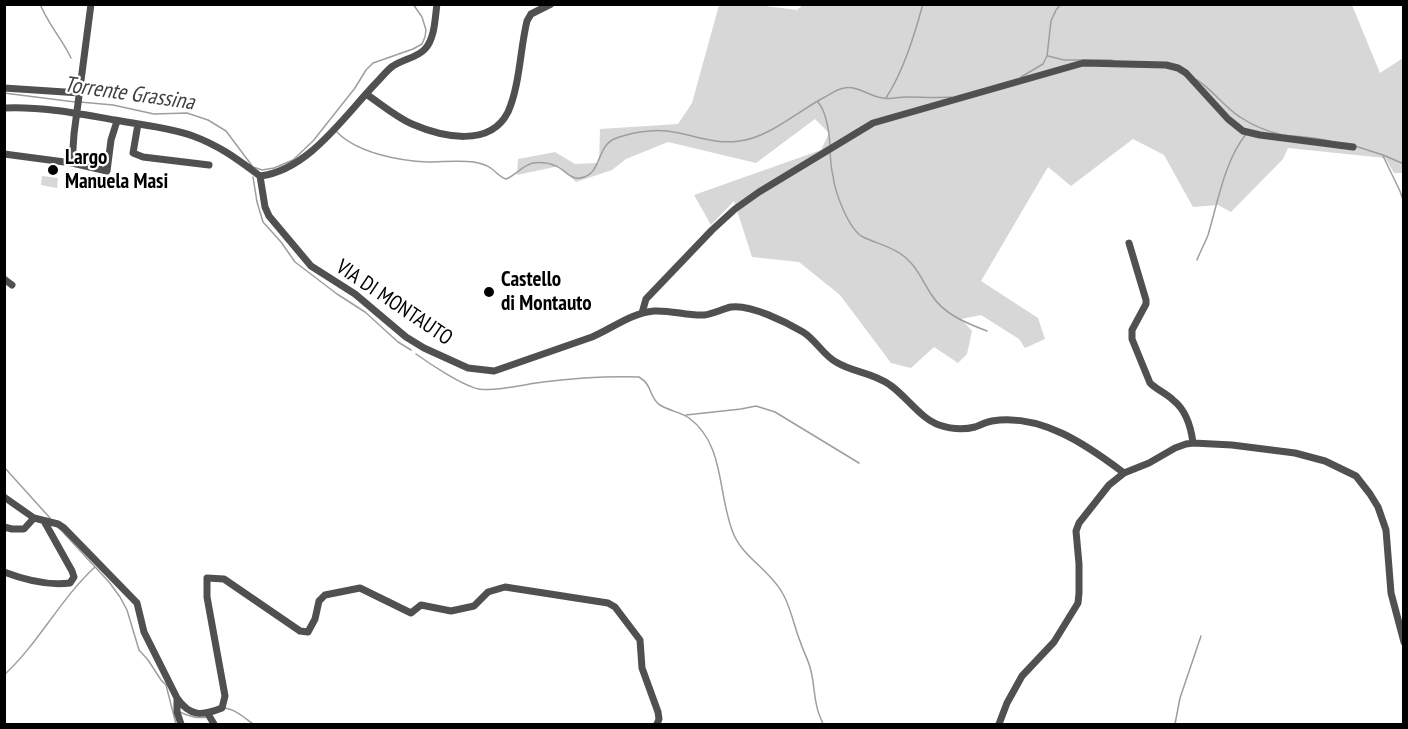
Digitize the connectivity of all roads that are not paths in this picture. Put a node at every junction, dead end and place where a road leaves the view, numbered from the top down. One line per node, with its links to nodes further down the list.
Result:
1 (92, 4): 6 (street)
2 (438, 4): 5 (street)
3 (551, 4): 5 (street)
4 (4, 88): 6 (street)
5 (366, 94): 15 (street)
6 (80, 95): 8 (street)
7 (4, 108): 8 (street)
8 (77, 114): 9 (street); 13 (street)
9 (117, 121): 10 (street); 13 (street)
10 (138, 124): 14 (street); 15 (street)
11 (1353, 147): 19 (street)
12 (4, 154): 13 (street)
13 (72, 164)
14 (209, 165)
15 (260, 176): 21 (street, VIA DI MONTAUTO)
16 (1129, 243): 20 (street)
17 (4, 279): 18 (street)
18 (12, 285)
19 (642, 314)
20 (1193, 443): 21 (street); 27 (street)
21 (1124, 473): 33 (street)
22 (4, 497): 23 (street)
23 (34, 518): 24 (street); 25 (street)
24 (44, 521): 26 (street); 28 (street)
25 (4, 527)
26 (4, 572)
27 (1404, 642)
28 (177, 698): 29 (street); 30 (street)
29 (208, 714): 31 (street); 32 (street)
30 (181, 724)
31 (214, 724)
32 (657, 724)
33 (999, 724)

